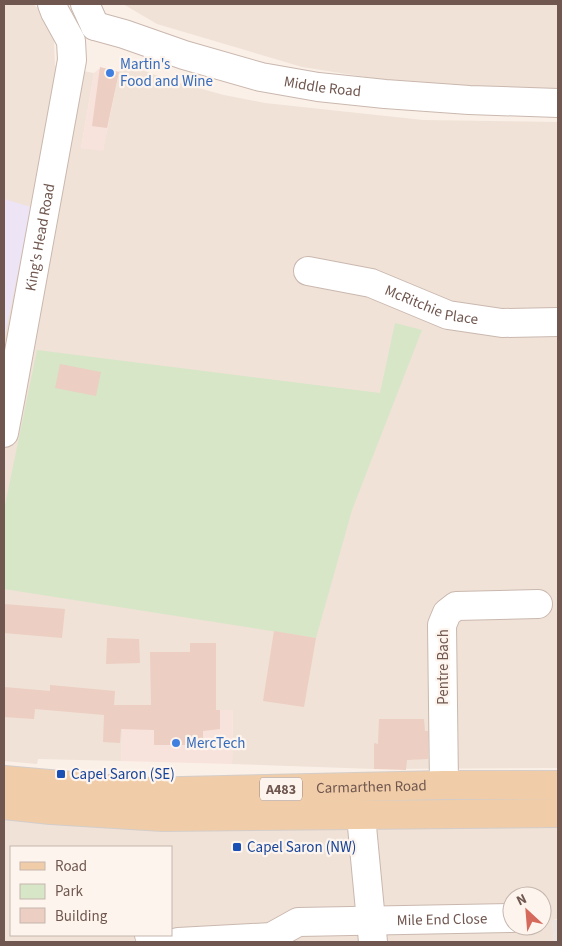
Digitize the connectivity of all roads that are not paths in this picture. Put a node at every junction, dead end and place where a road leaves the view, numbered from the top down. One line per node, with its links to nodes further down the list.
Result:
1 (52, 4): 3 (street)
2 (90, 15): 3 (street); 4 (street, Middle Road)
3 (71, 41): 7 (street, King's Head Road)
4 (558, 102)
5 (308, 271): 6 (street, McRitchie Place)
6 (558, 322)
7 (8, 395): 8 (street, King's Head Road)
8 (4, 433)
9 (538, 604): 11 (street, Pentre Bach)
10 (4, 780): 11 (main road, Carmarthen Road / A483)
11 (444, 785): 12 (main road, Carmarthen Road / A483)
12 (558, 785)
13 (4, 805): 15 (main road, Carmarthen Road / A483)
14 (558, 814): 15 (main road, Carmarthen Road / A483)
15 (361, 816): 17 (street)
16 (502, 919): 17 (street, Mile End Close)
17 (372, 931): 18 (street, Mile End Close)
18 (178, 942)

